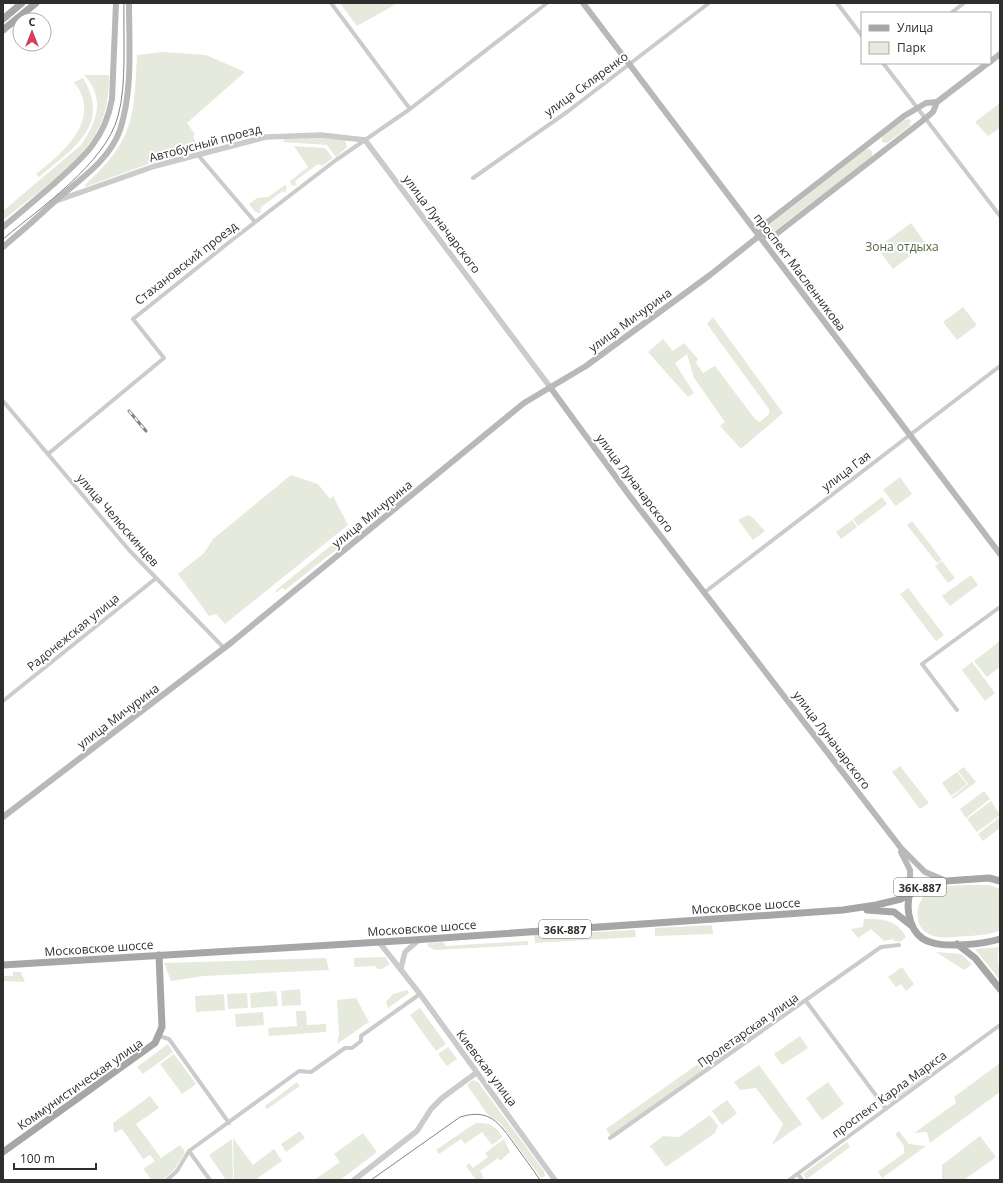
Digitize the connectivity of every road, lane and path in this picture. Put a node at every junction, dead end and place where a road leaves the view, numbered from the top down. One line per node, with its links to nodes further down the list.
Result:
1 (22, 3): 12 (main road)
2 (36, 3): 13 (main road)
3 (116, 3): 31 (main road)
4 (129, 3): 28 (main road)
5 (331, 3): 23 (street)
6 (547, 3): 23 (street)
7 (583, 3): 20 (main road, проспект Масленникова)
8 (709, 3): 20 (street, улица Скляренко)
9 (837, 3): 15 (street)
10 (964, 3): 11 (street)
11 (952, 12)
12 (3, 19): 13 (main road)
13 (9, 25): 14 (main road)
14 (3, 30)
15 (861, 35)
16 (1000, 54): 17 (main road, улица Мичурина)
17 (991, 61)
18 (884, 64): 22 (street)
19 (986, 64): 21 (main road, улица Мичурина)
20 (629, 65): 27 (street, улица Скляренко); 32 (main road, проспект Масленникова)
21 (937, 102): 22 (main road, улица Мичурина); 24 (main road, улица Мичурина)
22 (918, 107): 24 (street); 32 (main road, улица Мичурина)
23 (410, 108): 25 (street)
24 (926, 118): 29 (street); 32 (main road, улица Мичурина)
25 (365, 140): 26 (street, Автобусный проезд); 30 (street, Стахановский проезд); 35 (street, улица Луначарского)
26 (198, 154): 28 (street, Автобусный проезд); 30 (street)
27 (473, 178)
28 (56, 201): 33 (main road)
29 (1000, 216)
30 (255, 222): 38 (street, Стахановский проезд)
31 (3, 227)
32 (759, 236): 35 (main road, улица Мичурина); 37 (main road, проспект Масленникова)
33 (3, 247)
34 (1000, 366): 37 (street, улица Гая)
35 (550, 387): 41 (main road, улица Луначарского); 43 (main road, улица Мичурина)
36 (3, 401): 38 (street, улица Челюскинцев)
37 (909, 436): 39 (main road, проспект Масленникова); 41 (street, улица Гая)
38 (48, 454): 40 (street, улица Челюскинцев)
39 (1000, 554)
40 (155, 579): 43 (street, улица Челюскинцев); 44 (street, Радонежская улица)
41 (705, 592): 47 (main road, улица Луначарского)
42 (1000, 607): 45 (street)
43 (224, 648): 46 (main road, улица Мичурина)
44 (3, 701)
45 (957, 710)
46 (3, 817)
47 (892, 837): 48 (main road, улица Луначарского); 50 (main road, улица Луначарского)
48 (944, 881): 49 (main road, Московское шоссе / 36К-887); 50 (main road, Московское шоссе / 36К-887)
49 (1000, 881)
50 (910, 893): 51 (main road, Московское шоссе / 36К-887); 52 (main road, 36К-887)
51 (843, 910): 52 (main road, Московское шоссе / 36К-887); 54 (main road, Московское шоссе / 36К-887)
52 (913, 927): 56 (main road, Московское шоссе / 36К-887)
53 (1000, 938): 56 (main road, Московское шоссе / 36К-887)
54 (420, 939): 55 (main road, Московское шоссе / 36К-887); 60 (street)
55 (379, 942): 58 (main road, Московское шоссе / 36К-887); 60 (street, Киевская улица)
56 (957, 944): 61 (main road)
57 (899, 945): 63 (street, Пролетарская улица)
58 (159, 955): 59 (main road, Московское шоссе / 36К-887); 65 (main road, Коммунистическая улица)
59 (3, 965)
60 (401, 969): 62 (street, Киевская улица)
61 (1000, 989)
62 (420, 994): 66 (street, Киевская улица); 68 (street)
63 (806, 1001): 67 (street); 69 (street, Пролетарская улица)
64 (1000, 1025): 67 (street, проспект Карла Маркса)
65 (159, 1036): 68 (street); 71 (main road, Коммунистическая улица)
66 (476, 1073): 75 (street); 76 (street, Киевская улица)
67 (886, 1109): 72 (street, проспект Карла Маркса)
68 (229, 1123): 70 (street)
69 (610, 1138)
70 (189, 1151): 73 (street); 74 (street)
71 (3, 1152)
72 (798, 1174): 77 (street, проспект Карла Маркса); 78 (street)
73 (167, 1180)
74 (210, 1180)
75 (354, 1180)
76 (555, 1180)
77 (790, 1180)
78 (802, 1180)

